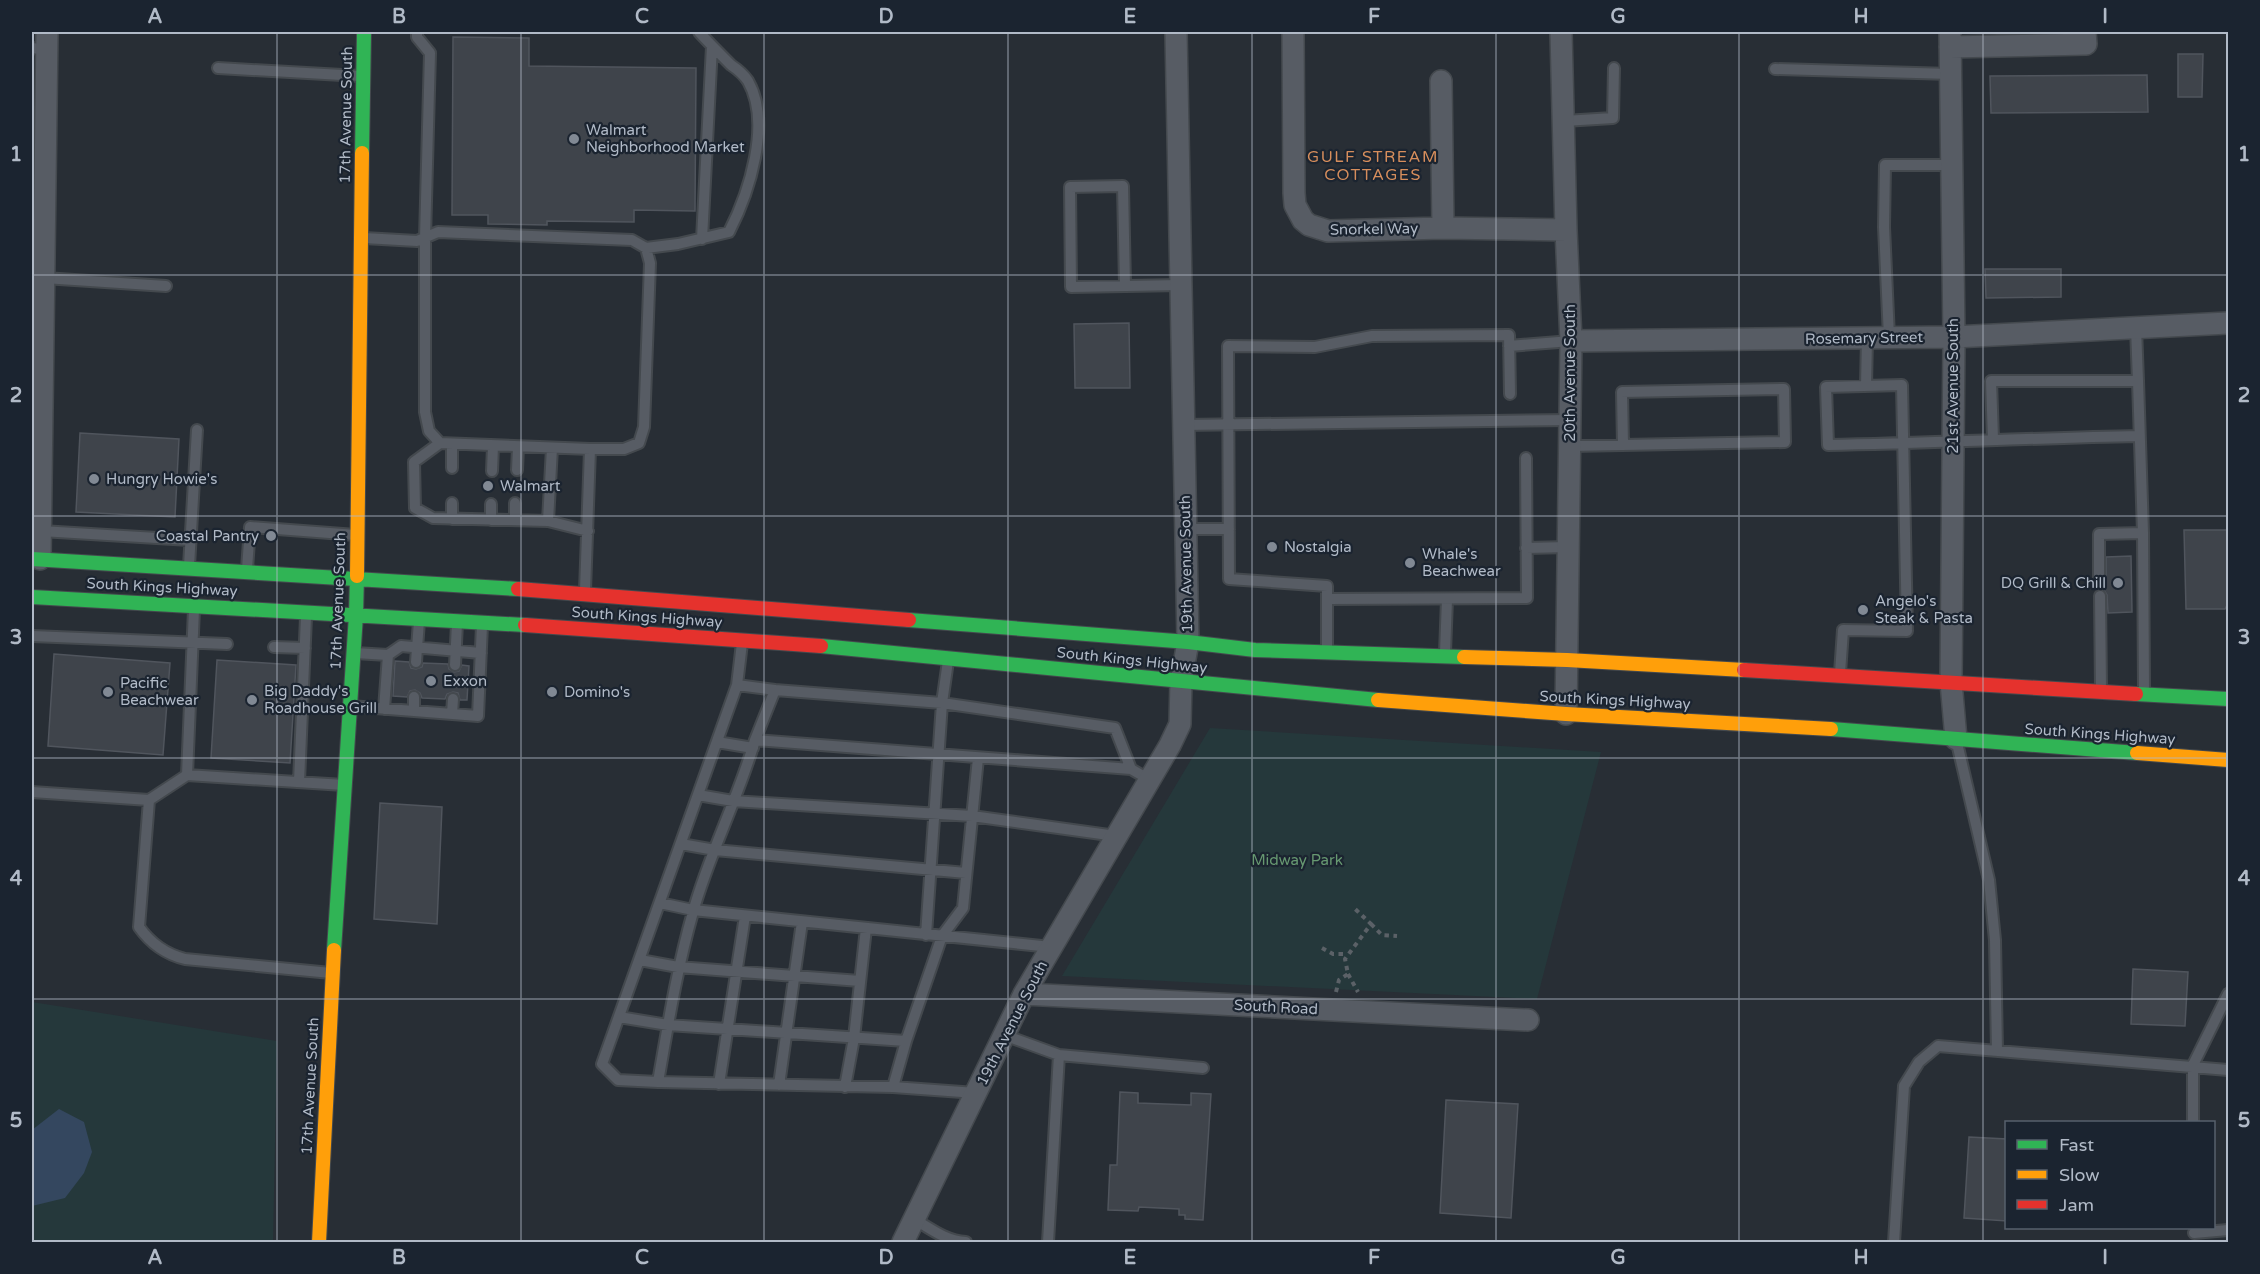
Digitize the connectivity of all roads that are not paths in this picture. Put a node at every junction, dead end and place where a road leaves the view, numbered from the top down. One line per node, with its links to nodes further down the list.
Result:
1 (364, 32): 15 (main road, 17th Avenue South)
2 (417, 32): 22 (lane)
3 (699, 32): 10 (lane)
4 (1176, 32): 27 (street, 19th Avenue South)
5 (1293, 32): 19 (street, Snorkel Way)
6 (1561, 32): 17 (street, 20th Avenue South)
7 (2085, 32): 8 (street)
8 (1950, 39): 14 (street, 21st Avenue South)
9 (42, 43): 25 (street)
10 (712, 46): 23 (lane); 23 (lane)
11 (218, 68): 15 (lane)
12 (1614, 68): 17 (lane)
13 (1775, 69): 14 (lane)
14 (1951, 74): 18 (street, 21st Avenue South)
15 (364, 76): 21 (main road, 17th Avenue South)
16 (1441, 81): 19 (street)
17 (1564, 121): 20 (street, 20th Avenue South)
18 (1951, 165): 32 (lane); 33 (street, 21st Avenue South)
19 (1443, 228): 20 (street, Snorkel Way)
20 (1566, 230): 35 (street, 20th Avenue South)
21 (361, 238): 22 (lane); 74 (main road, 17th Avenue South)
22 (425, 238): 24 (lane); 48 (lane)
23 (702, 239): 24 (lane)
24 (646, 248): 56 (lane)
25 (38, 251): 26 (street)
26 (44, 278): 28 (lane); 40 (street)
27 (1181, 285): 29 (lane); 42 (street, 19th Avenue South)
28 (166, 286)
29 (1125, 286): 29 (lane)
30 (2229, 323): 31 (street, Rosemary Street)
31 (2136, 328): 33 (street, Rosemary Street); 37 (lane)
32 (1889, 337): 33 (street, Rosemary Street); 34 (street, Rosemary Street)
33 (1954, 337): 47 (street, 21st Avenue South)
34 (1867, 338): 35 (street, Rosemary Street); 38 (lane)
35 (1571, 341): 36 (lane); 41 (street, 20th Avenue South)
36 (1509, 346): 39 (lane); 43 (lane)
37 (2138, 381): 45 (lane); 46 (lane)
38 (1866, 386): 49 (lane); 49 (lane)
39 (1510, 394)
40 (37, 410): 61 (street)
41 (1570, 420): 43 (lane); 53 (street, 20th Avenue South)
42 (1183, 425): 43 (lane); 69 (street, 19th Avenue South)
43 (1228, 425): 70 (lane)
44 (197, 430): 75 (lane)
45 (2139, 436): 46 (lane); 73 (lane)
46 (1993, 439): 47 (lane)
47 (1953, 440): 49 (lane); 116 (street, 21st Avenue South)
48 (440, 443): 50 (lane); 65 (lane)
49 (1904, 443): 114 (lane)
50 (452, 444): 52 (lane); 58 (lane)
51 (1623, 445): 51 (lane); 53 (lane)
52 (493, 446): 54 (lane); 60 (lane)
53 (1570, 446): 76 (street, 20th Avenue South)
54 (518, 447): 55 (lane); 59 (lane)
55 (552, 448): 56 (lane); 68 (lane)
56 (591, 449): 72 (lane)
57 (1526, 458): 78 (lane)
58 (452, 468)
59 (517, 470)
60 (492, 471)
61 (36, 500): 71 (street)
62 (452, 503): 65 (lane)
63 (515, 503): 67 (lane)
64 (491, 504): 66 (lane)
65 (452, 519): 66 (lane)
66 (491, 520): 67 (lane)
67 (515, 520): 68 (lane)
68 (548, 521): 72 (lane)
69 (1185, 529): 70 (lane); 98 (street, 19th Avenue South)
70 (1229, 529): 88 (lane)
71 (41, 531): 77 (lane); 80 (street)
72 (588, 531): 85 (lane)
73 (2143, 533): 84 (lane); 120 (lane)
74 (356, 535): 82 (lane); 83 (main road, 17th Avenue South)
75 (190, 540): 79 (lane); 81 (lane)
76 (1569, 547): 78 (lane); 111 (street, 20th Avenue South)
77 (89, 548): 79 (main road, South Kings Highway); 79 (lane); 80 (main road, South Kings Highway)
78 (1526, 548): 89 (lane)
79 (132, 551): 81 (main road, South Kings Highway)
80 (37, 562)
81 (189, 569): 82 (main road, South Kings Highway)
82 (247, 573): 83 (main road, South Kings Highway)
83 (356, 580): 85 (main road, South Kings Highway); 92 (main road, 17th Avenue South)
84 (2099, 584)
85 (585, 594): 98 (main road, South Kings Highway)
86 (32, 595): 90 (main road, South Kings Highway)
87 (2100, 596): 119 (lane)
88 (1328, 599): 89 (lane); 105 (lane)
89 (1448, 599): 109 (lane)
90 (194, 606): 91 (main road, South Kings Highway); 99 (lane)
91 (306, 612): 92 (main road, South Kings Highway); 102 (lane)
92 (356, 615): 93 (main road, South Kings Highway); 106 (main road, 17th Avenue South)
93 (419, 618): 94 (main road, South Kings Highway); 103 (lane)
94 (457, 620): 95 (main road, South Kings Highway); 104 (lane)
95 (482, 622): 97 (main road, South Kings Highway); 107 (lane)
96 (32, 636): 99 (lane)
97 (742, 640): 110 (main road, South Kings Highway); 117 (lane)
98 (1188, 642): 105 (main road, South Kings Highway); 115 (street, 19th Avenue South)
99 (192, 643): 100 (lane); 137 (lane)
100 (227, 644)
101 (274, 647): 102 (lane)
102 (305, 648): 139 (lane)
103 (417, 648): 104 (lane); 108 (lane); 112 (lane)
104 (455, 651): 107 (lane); 113 (lane)
105 (1327, 652): 109 (main road, South Kings Highway)
106 (354, 653): 108 (lane); 125 (main road, 17th Avenue South)
107 (481, 653): 128 (lane)
108 (388, 655): 126 (lane)
109 (1445, 656): 111 (main road, South Kings Highway)
110 (948, 657): 115 (main road, South Kings Highway); 124 (lane)
111 (1567, 660): 114 (main road, South Kings Highway); 129 (street, 20th Avenue South)
112 (416, 662)
113 (454, 665)
114 (1839, 676): 116 (main road, South Kings Highway)
115 (1181, 681): 129 (main road, South Kings Highway); 138 (street, 19th Avenue South)
116 (1951, 682): 119 (main road, South Kings Highway); 130 (street, 21st Avenue South)
117 (737, 685): 118 (lane); 131 (lane)
118 (775, 690): 124 (lane); 132 (lane)
119 (2101, 691): 120 (main road, South Kings Highway)
120 (2144, 694): 123 (main road, South Kings Highway)
121 (414, 697): 127 (lane)
122 (453, 699): 128 (lane)
123 (2229, 699)
124 (942, 703): 133 (lane); 136 (lane)
125 (350, 706): 126 (lane); 140 (main road, 17th Avenue South)
126 (384, 709): 127 (lane)
127 (414, 711): 128 (lane)
128 (452, 714)
129 (1566, 714): 130 (main road, South Kings Highway)
130 (1956, 740): 135 (main road, South Kings Highway); 176 (lane)
131 (717, 742): 132 (lane); 142 (lane)
132 (754, 744): 133 (lane); 144 (lane)
133 (938, 755): 134 (lane); 145 (lane)
134 (978, 758): 136 (lane); 146 (lane)
135 (2229, 760)
136 (1131, 769): 138 (lane)
137 (187, 774): 139 (lane); 143 (lane)
138 (1150, 780): 147 (street, 19th Avenue South)
139 (299, 782): 140 (lane)
140 (344, 785): 163 (main road, 17th Avenue South)
141 (32, 792): 143 (lane)
142 (698, 795): 144 (lane); 148 (lane)
143 (148, 800): 163 (lane)
144 (733, 801): 145 (lane); 149 (lane)
145 (935, 813): 146 (lane); 150 (lane)
146 (972, 816): 147 (lane); 151 (lane)
147 (1116, 836): 159 (street, 19th Avenue South)
148 (681, 844): 149 (lane); 152 (lane)
149 (715, 850): 150 (lane); 153 (lane)
150 (931, 869): 151 (lane); 157 (lane)
151 (966, 873): 158 (lane)
152 (660, 903): 153 (lane); 160 (lane)
153 (693, 910): 154 (lane); 161 (lane)
154 (745, 916): 155 (lane); 162 (lane)
155 (802, 922): 156 (lane); 164 (lane)
156 (866, 928): 157 (lane); 165 (lane)
157 (926, 935): 158 (lane)
158 (942, 936): 159 (lane); 175 (lane)
159 (1052, 947): 166 (street, 19th Avenue South)
160 (640, 960): 161 (lane); 168 (lane)
161 (678, 967): 162 (lane); 170 (lane)
162 (736, 972): 164 (lane); 171 (lane)
163 (332, 973): 191 (main road, 17th Avenue South)
164 (795, 976): 165 (lane); 172 (lane)
165 (860, 981): 174 (lane)
166 (1024, 994): 169 (street, South Road); 173 (street, 19th Avenue South)
167 (2229, 994): 178 (lane)
168 (619, 1017): 170 (lane); 181 (lane)
169 (1528, 1020)
170 (668, 1025): 171 (lane); 181 (lane)
171 (727, 1029): 172 (lane); 182 (lane)
172 (788, 1034): 174 (lane); 183 (lane)
173 (1004, 1035): 177 (lane); 186 (street, 19th Avenue South)
174 (854, 1038): 175 (lane); 184 (lane)
175 (906, 1041): 185 (lane)
176 (1998, 1051): 178 (lane); 195 (lane)
177 (1059, 1055): 179 (lane); 194 (lane)
178 (2193, 1065): 180 (lane); 187 (lane)
179 (1203, 1068)
180 (2229, 1070)
181 (658, 1082): 182 (lane)
182 (719, 1084): 183 (lane)
183 (779, 1085): 184 (lane)
184 (845, 1087): 185 (lane)
185 (893, 1088): 186 (lane)
186 (976, 1093): 188 (street, 19th Avenue South)
187 (2193, 1121)
188 (914, 1220): 192 (street, 19th Avenue South); 193 (lane)
189 (2229, 1230): 190 (lane)
190 (2194, 1234)
191 (319, 1242)
192 (903, 1242)
193 (966, 1242)
194 (1048, 1242)
195 (1894, 1242)

